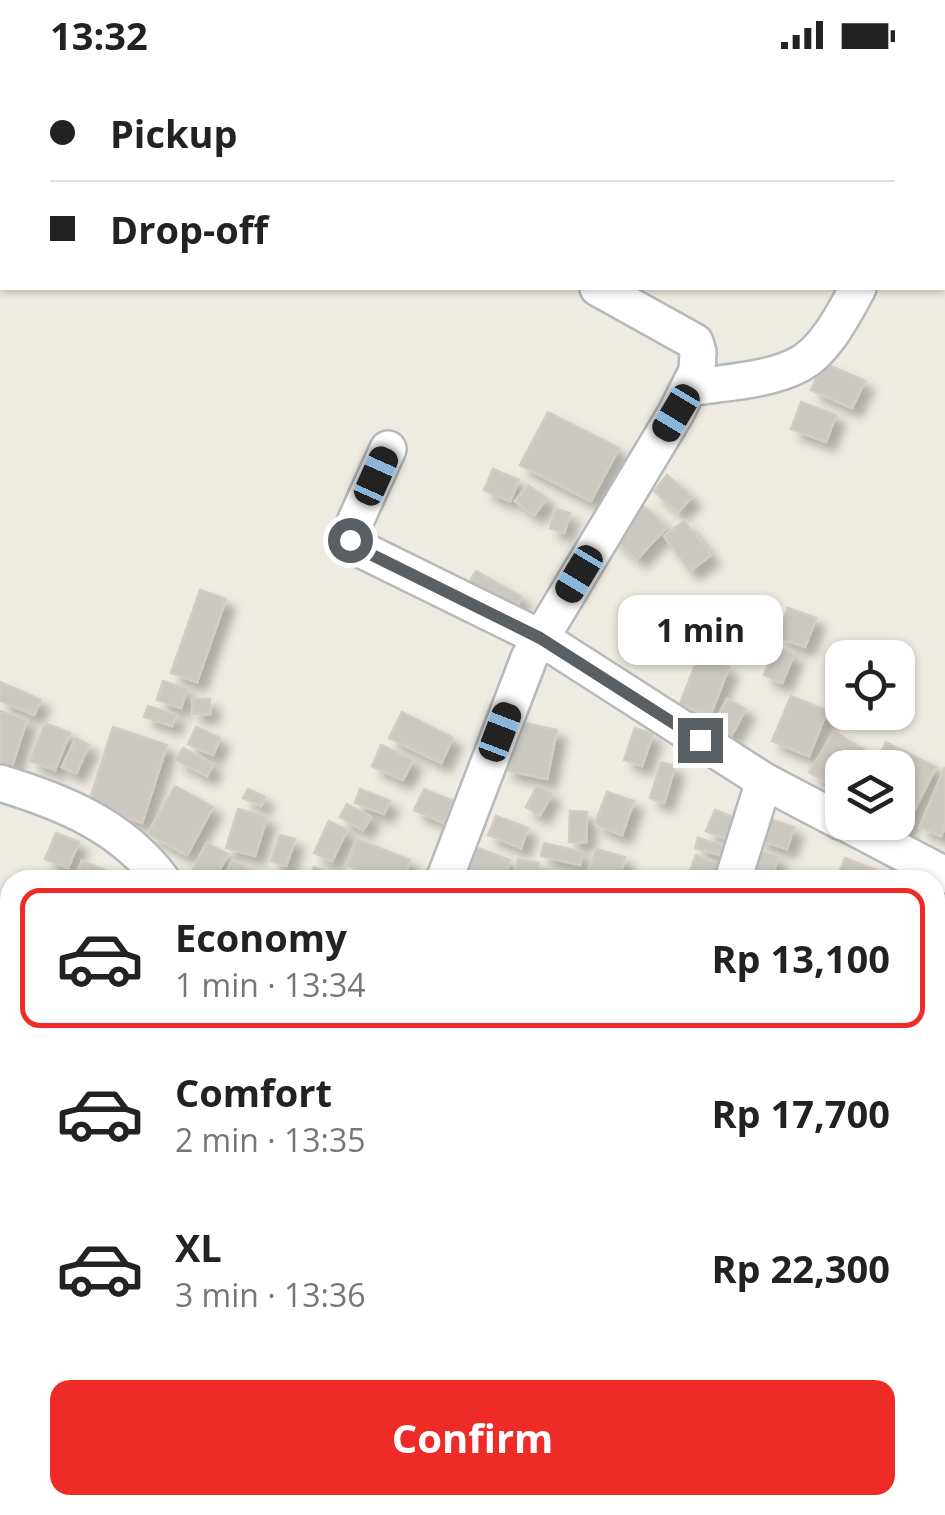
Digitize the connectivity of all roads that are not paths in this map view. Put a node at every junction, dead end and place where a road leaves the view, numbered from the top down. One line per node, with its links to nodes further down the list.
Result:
1 (605, 290): 3 (street)
2 (857, 290): 4 (street)
3 (643, 301): 4 (street)
4 (690, 388): 6 (street)
5 (388, 449): 6 (street)
6 (540, 638): 7 (street); 12 (street)
7 (764, 781): 9 (street); 13 (street)
8 (0, 782): 11 (street)
9 (825, 813)
10 (878, 840): 14 (street)
11 (155, 870)
12 (448, 870)
13 (737, 870)
14 (935, 870)

